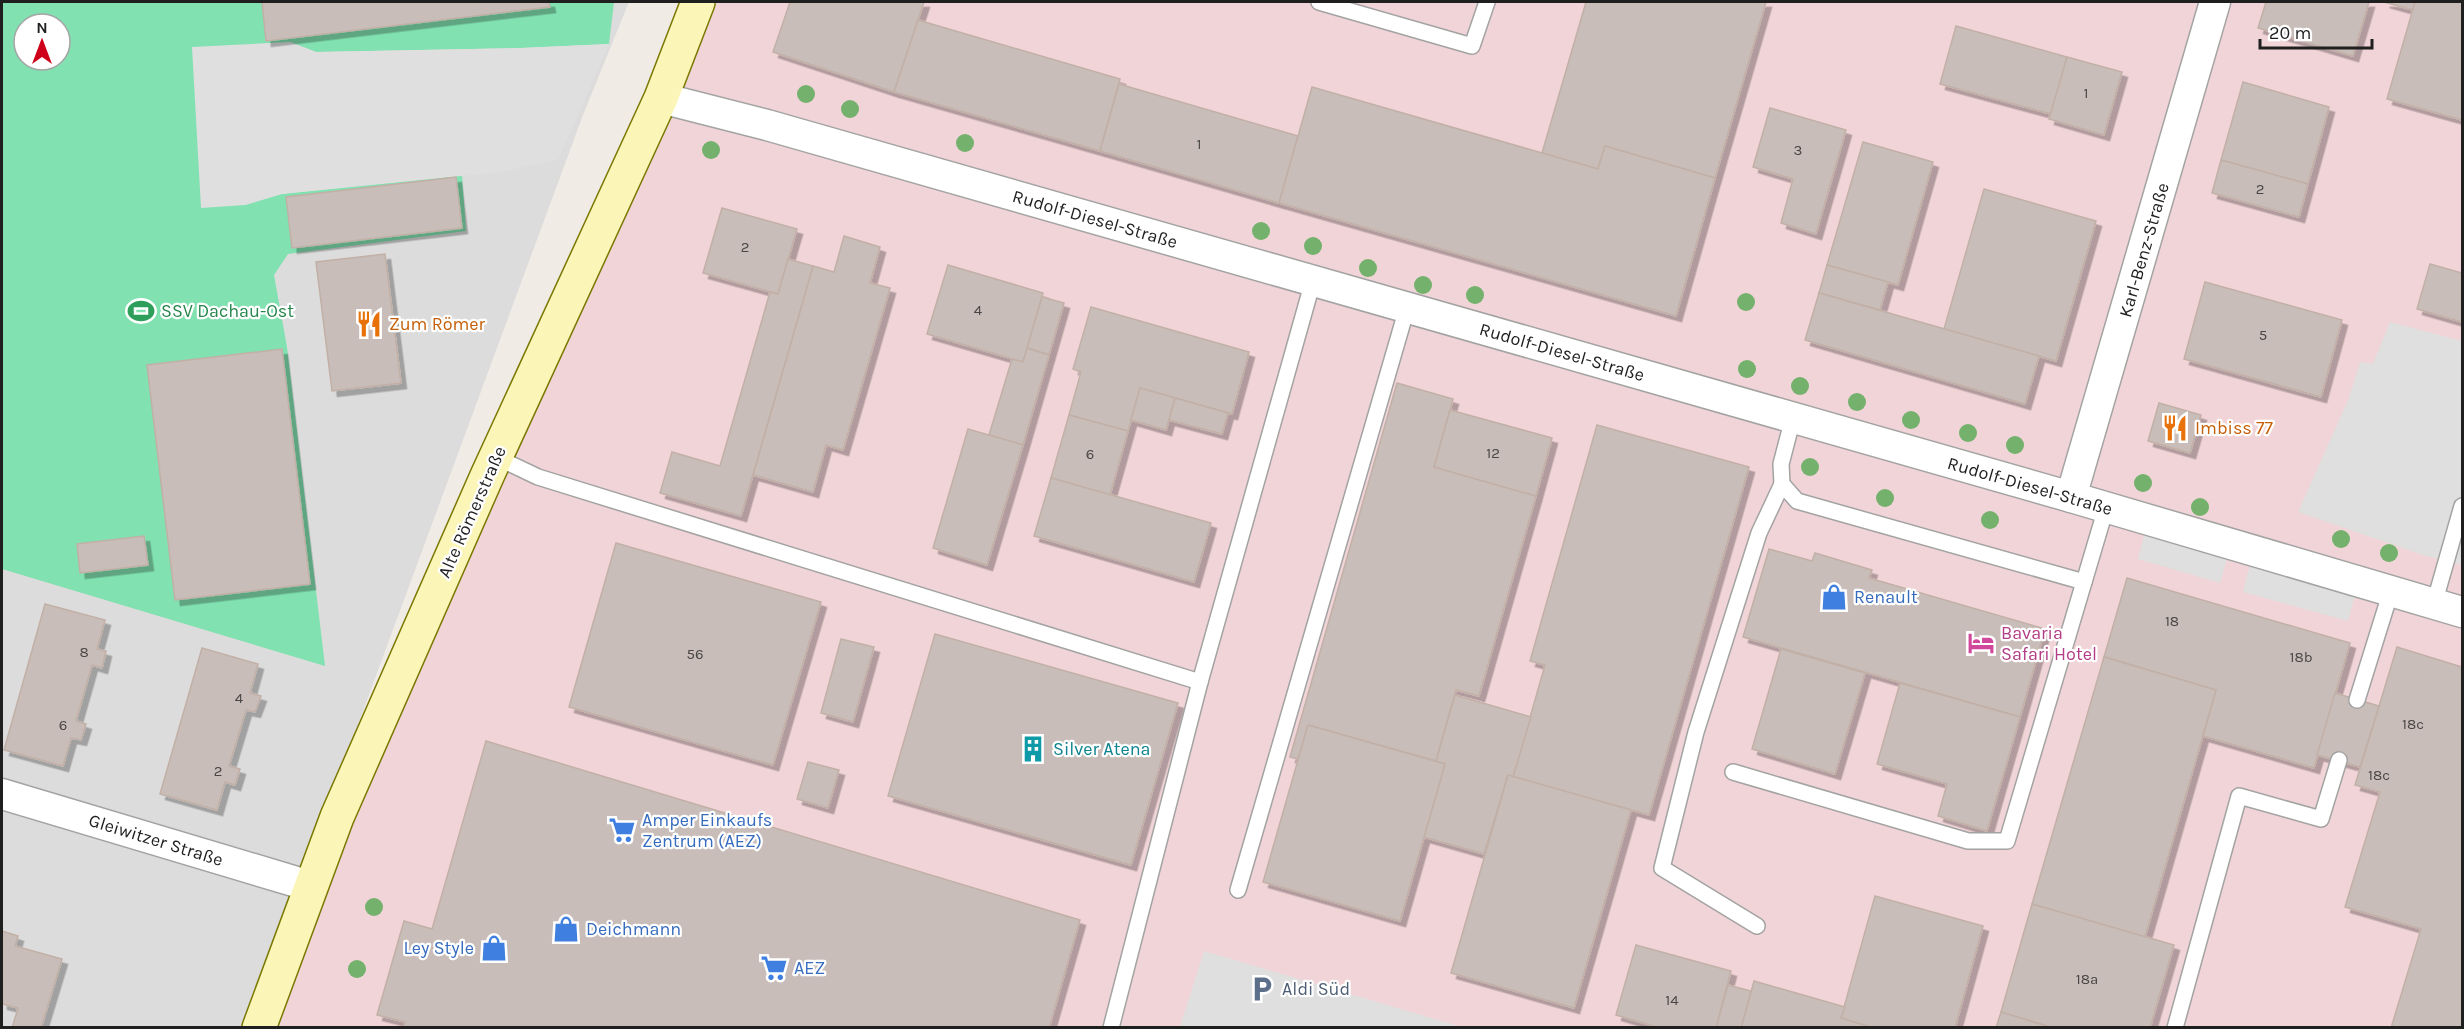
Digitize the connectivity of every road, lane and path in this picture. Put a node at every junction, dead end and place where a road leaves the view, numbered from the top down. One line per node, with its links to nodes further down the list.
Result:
1 (698, 2): 5 (main road, Alte Römerstraße)
2 (1319, 2): 3 (lane)
3 (1487, 2)
4 (2215, 2): 11 (street, Karl-Benz-Straße)
5 (661, 98): 6 (street, Rudolf-Diesel-Straße); 9 (main road, Alte Römerstraße)
6 (1313, 281): 7 (street, Rudolf-Diesel-Straße); 18 (lane)
7 (1407, 308): 8 (street, Rudolf-Diesel-Straße); 24 (lane)
8 (1793, 418): 10 (lane); 11 (street, Rudolf-Diesel-Straße)
9 (496, 457): 18 (lane); 23 (main road, Alte Römerstraße)
10 (1782, 484): 14 (lane); 25 (lane)
11 (2071, 497): 12 (street, Rudolf-Diesel-Straße)
12 (2106, 508): 14 (lane); 15 (street, Rudolf-Diesel-Straße)
13 (2462, 511): 16 (lane)
14 (2084, 582): 21 (lane)
15 (2391, 591): 16 (street, Rudolf-Diesel-Straße); 19 (lane)
16 (2434, 603): 17 (street, Rudolf-Diesel-Straße)
17 (2463, 612)
18 (1200, 682): 27 (lane)
19 (2357, 700)
20 (2339, 760): 28 (lane)
21 (1733, 772)
22 (2, 794): 23 (street, Gleiwitzer Straße)
23 (310, 886): 26 (main road, Alte Römerstraße)
24 (1238, 890)
25 (1757, 926)
26 (259, 1028)
27 (1111, 1028)
28 (2175, 1028)

